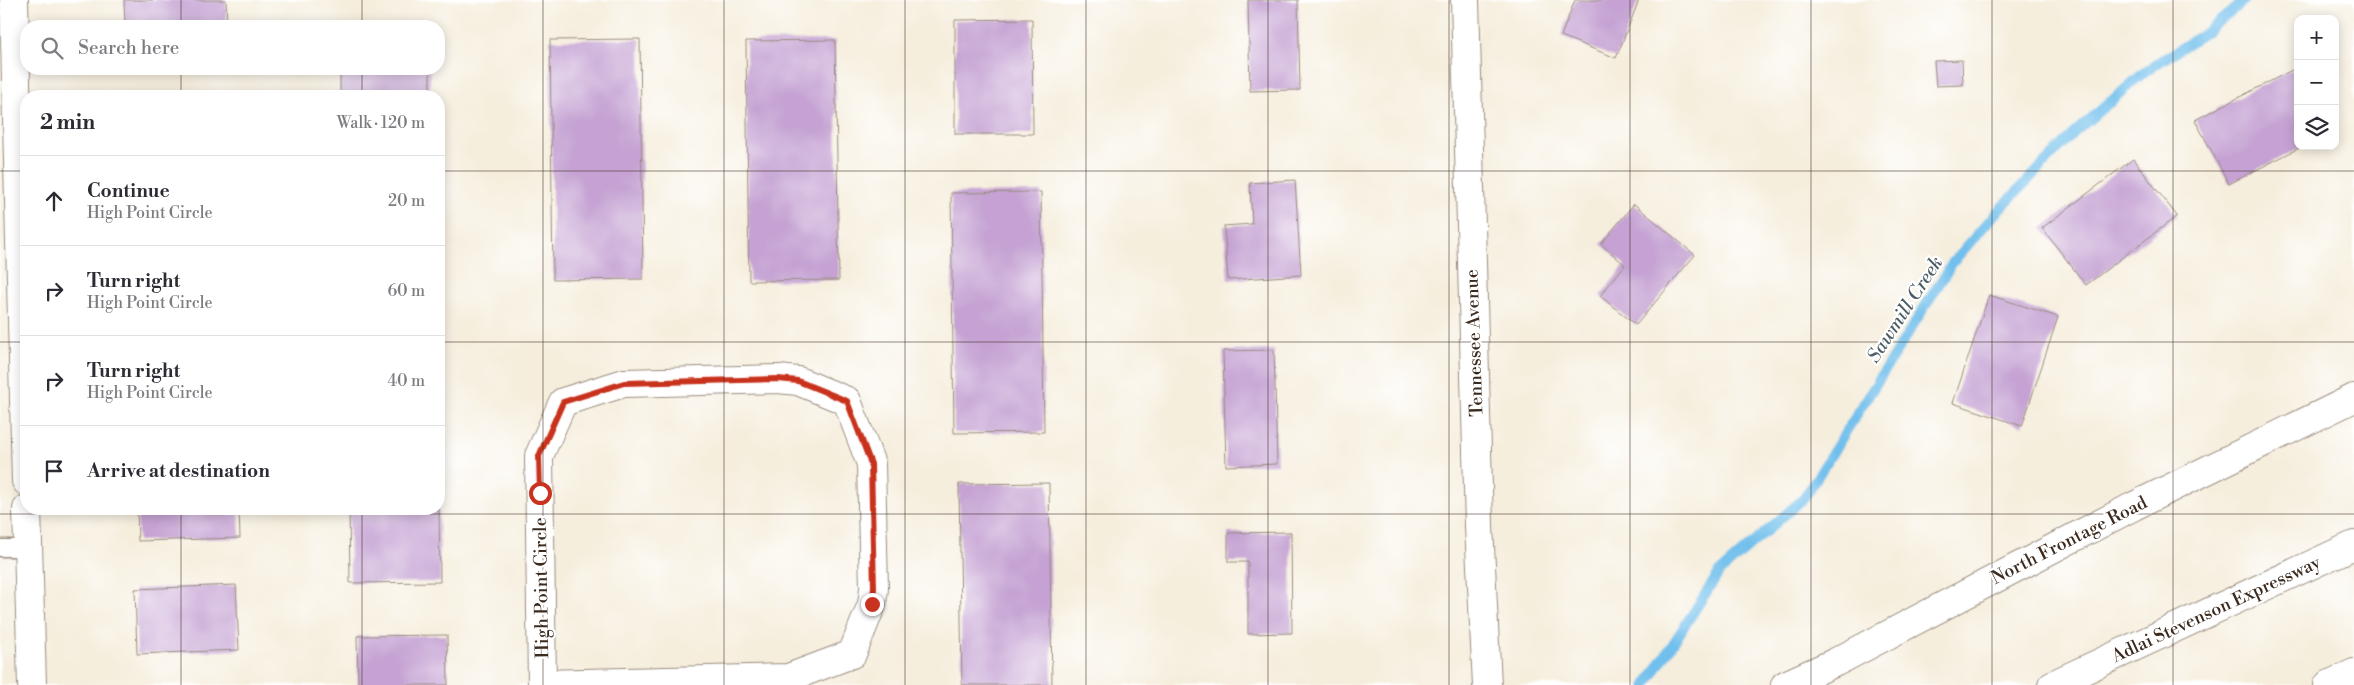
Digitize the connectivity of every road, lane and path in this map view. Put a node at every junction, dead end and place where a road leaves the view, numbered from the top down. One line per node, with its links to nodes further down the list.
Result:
1 (14, 0): 3 (main road)
2 (1465, 0): 12 (main road, Tennessee Avenue)
3 (20, 240)
4 (2354, 398): 13 (main road, North Frontage Road)
5 (27, 515): 8 (main road)
6 (2354, 545): 14 (main road, Adlai Stevenson Expressway)
7 (0, 548): 8 (lane)
8 (28, 548): 10 (main road)
9 (2354, 673): 15 (main road)
10 (32, 685)
11 (542, 685): 11 (main road, High Point Circle)
12 (1487, 685)
13 (1785, 685)
14 (2052, 685)
15 (2328, 685)

